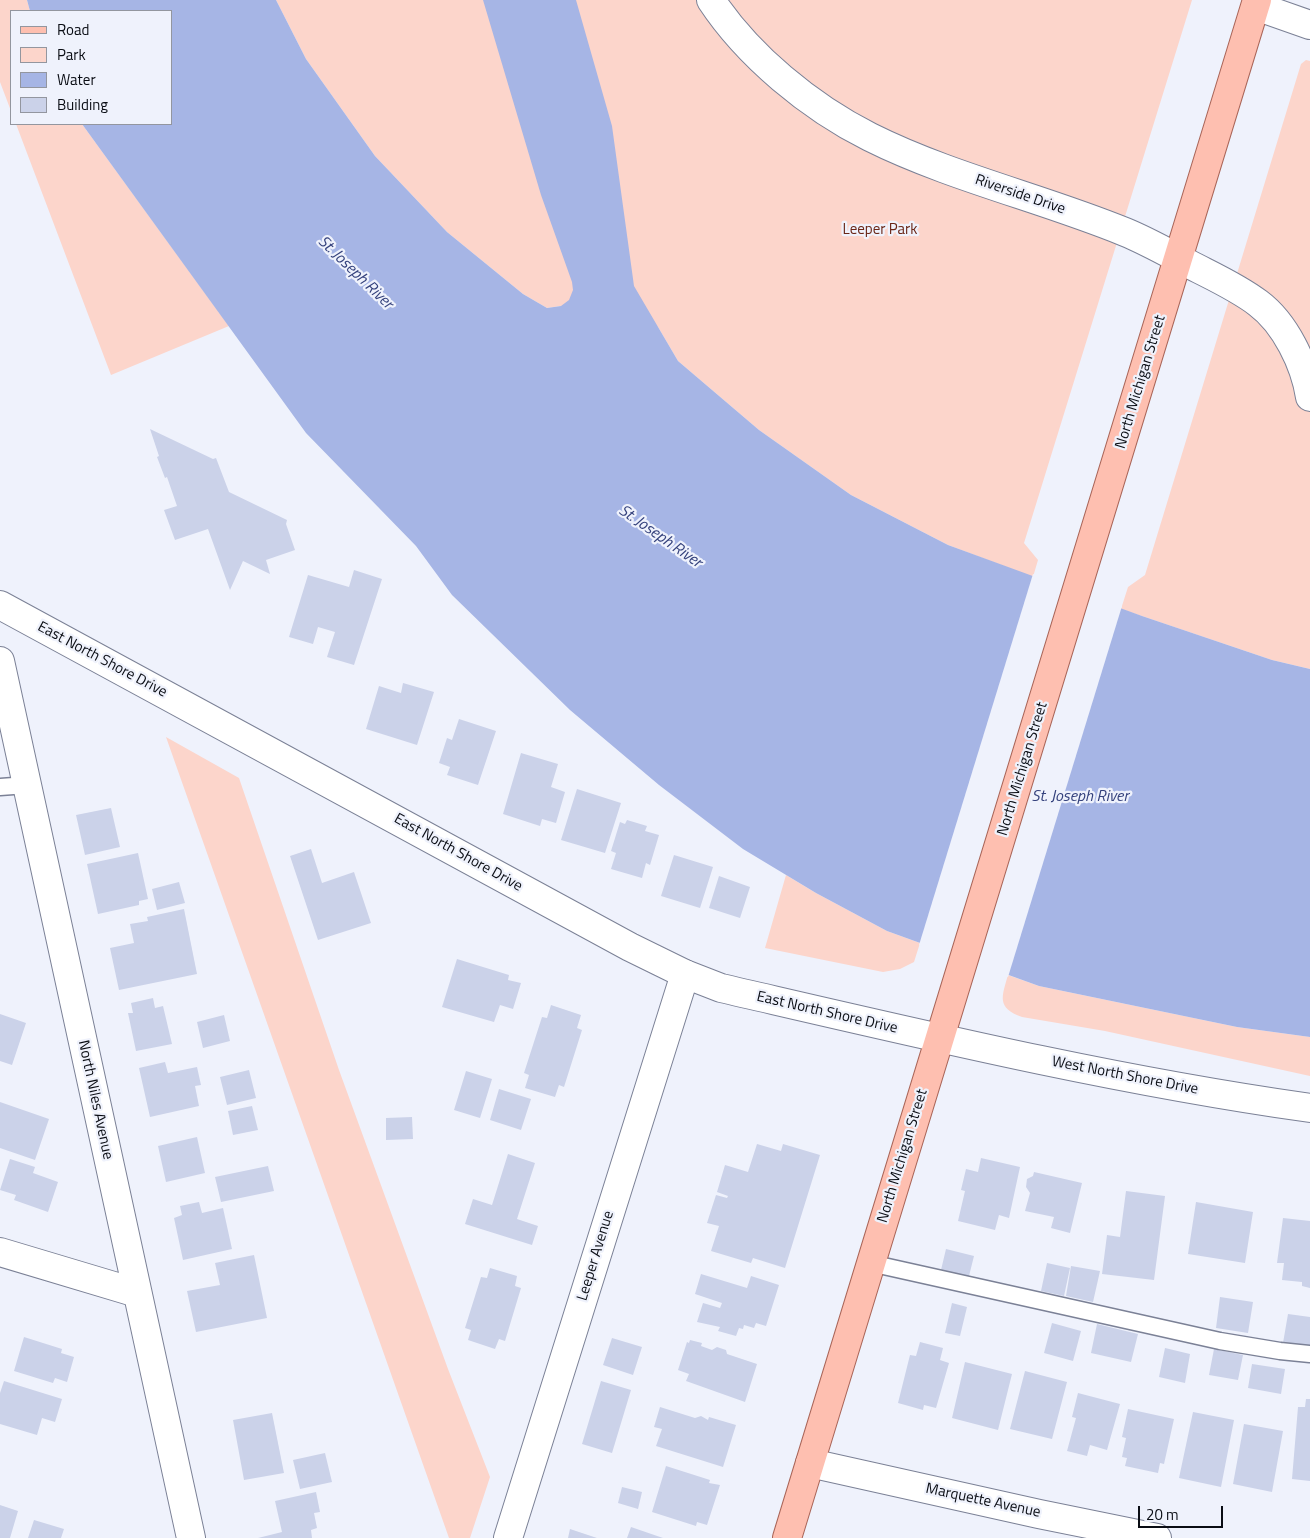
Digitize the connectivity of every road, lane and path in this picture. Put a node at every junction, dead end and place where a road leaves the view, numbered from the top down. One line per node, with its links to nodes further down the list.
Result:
1 (711, 0): 4 (street, Riverside Drive)
2 (1257, 3): 3 (street); 4 (main road, North Michigan Street)
3 (1310, 25)
4 (1178, 258): 5 (street, Riverside Drive); 10 (main road, North Michigan Street)
5 (1310, 397)
6 (0, 605): 9 (street, East North Shore Drive)
7 (0, 661): 8 (street, North Niles Avenue)
8 (13, 786): 14 (street, North Niles Avenue)
9 (685, 974): 10 (street, East North Shore Drive); 18 (street, Leeper Avenue)
10 (940, 1039): 11 (street, West North Shore Drive); 13 (main road, North Michigan Street)
11 (1310, 1108)
12 (0, 1252): 14 (street)
13 (870, 1263): 15 (lane); 16 (main road, North Michigan Street)
14 (137, 1293): 17 (street, North Niles Avenue)
15 (1310, 1354)
16 (810, 1463): 19 (main road, North Michigan Street); 20 (street, Marquette Avenue)
17 (191, 1538)
18 (508, 1538)
19 (786, 1538)
20 (1157, 1538)

